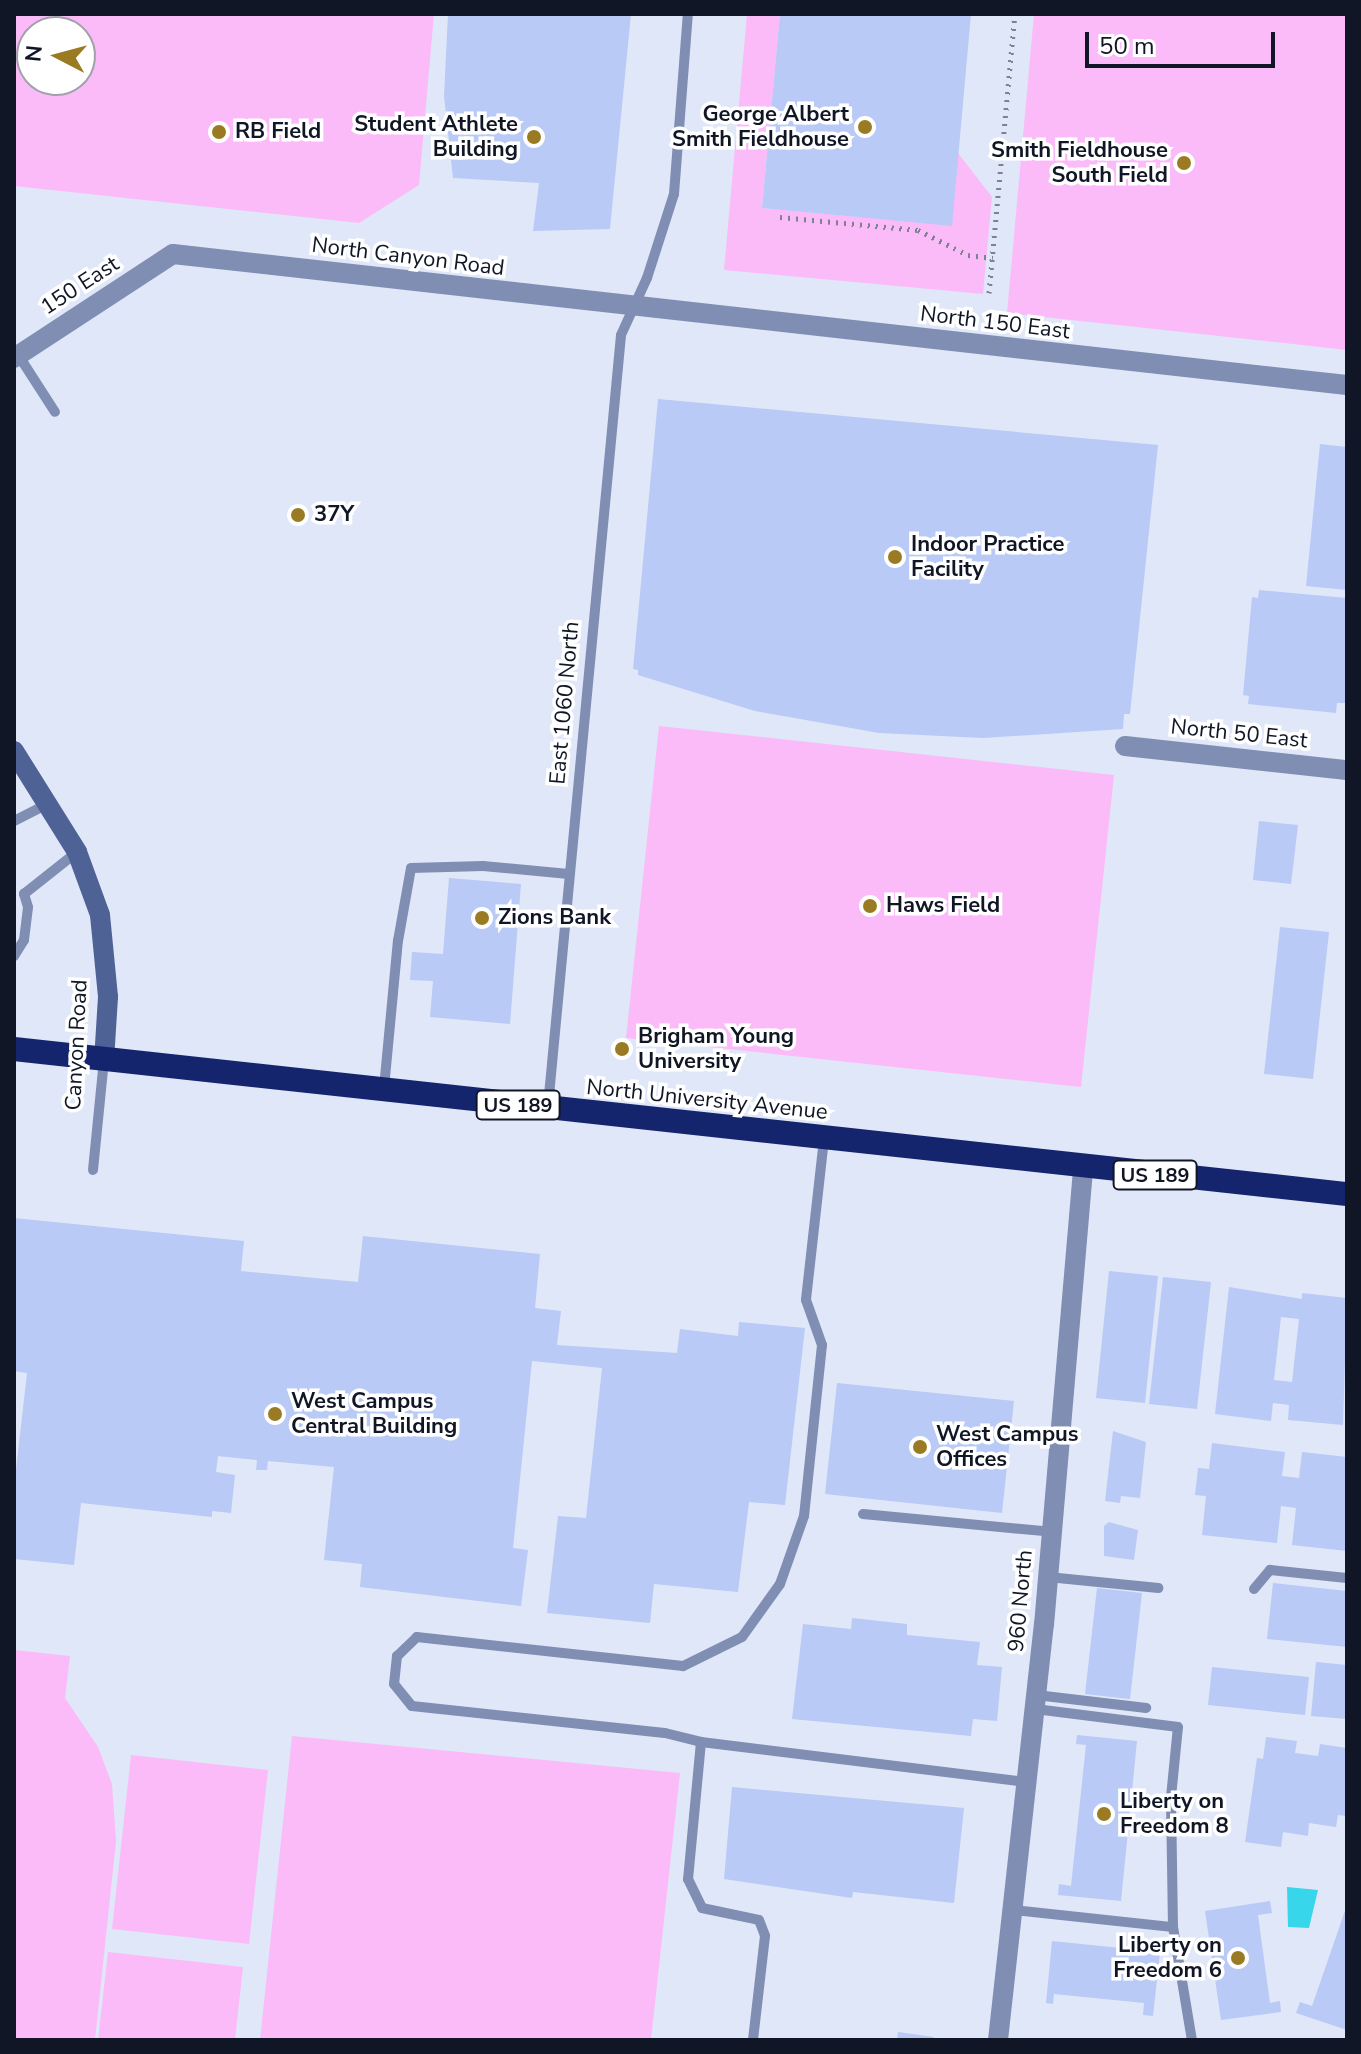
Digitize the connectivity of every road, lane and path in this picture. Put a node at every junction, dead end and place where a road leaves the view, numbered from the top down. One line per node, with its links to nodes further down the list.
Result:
1 (688, 14): 7 (lane, East 1060 North)
2 (1015, 14): 5 (path)
3 (780, 217): 5 (path)
4 (173, 254): 7 (street, North Canyon Road); 8 (street, 150 East)
5 (993, 258): 6 (path)
6 (989, 293)
7 (637, 306): 9 (street, North 150 East); 17 (lane, East 1060 North)
8 (15, 354): 10 (lane)
9 (1347, 385)
10 (55, 412)
11 (1125, 746): 13 (street, North 50 East)
12 (14, 751): 14 (main road, Canyon Road)
13 (1347, 770)
14 (47, 804): 15 (lane); 16 (main road, Canyon Road)
15 (14, 821)
16 (77, 852): 18 (lane); 20 (main road, Canyon Road)
17 (569, 874): 21 (lane); 22 (lane, East 1060 North)
18 (14, 956)
19 (14, 1049): 20 (highway, North University Avenue / US 189)
20 (104, 1060): 21 (highway, North University Avenue / US 189); 25 (lane, Canyon Road)
21 (384, 1090): 22 (highway, North University Avenue / US 189)
22 (547, 1108): 23 (highway, North University Avenue / US 189)
23 (824, 1139): 24 (highway, North University Avenue / US 189); 35 (lane)
24 (1083, 1166): 26 (highway, North University Avenue / US 189); 28 (street, 960 North)
25 (93, 1170)
26 (1347, 1194)
27 (863, 1514): 28 (lane)
28 (1052, 1532): 29 (street, 960 North)
29 (1048, 1577): 31 (lane); 33 (street, 960 North)
30 (1347, 1578): 32 (lane)
31 (1158, 1588)
32 (1254, 1589)
33 (1036, 1702): 34 (lane); 36 (street, 960 North); 38 (lane)
34 (1146, 1708)
35 (701, 1742): 36 (lane); 39 (lane)
36 (1027, 1782): 37 (street, 960 North)
37 (1013, 1910): 38 (lane); 40 (street, 960 North)
38 (1173, 1927): 41 (lane)
39 (753, 2040)
40 (998, 2040)
41 (1192, 2040)

